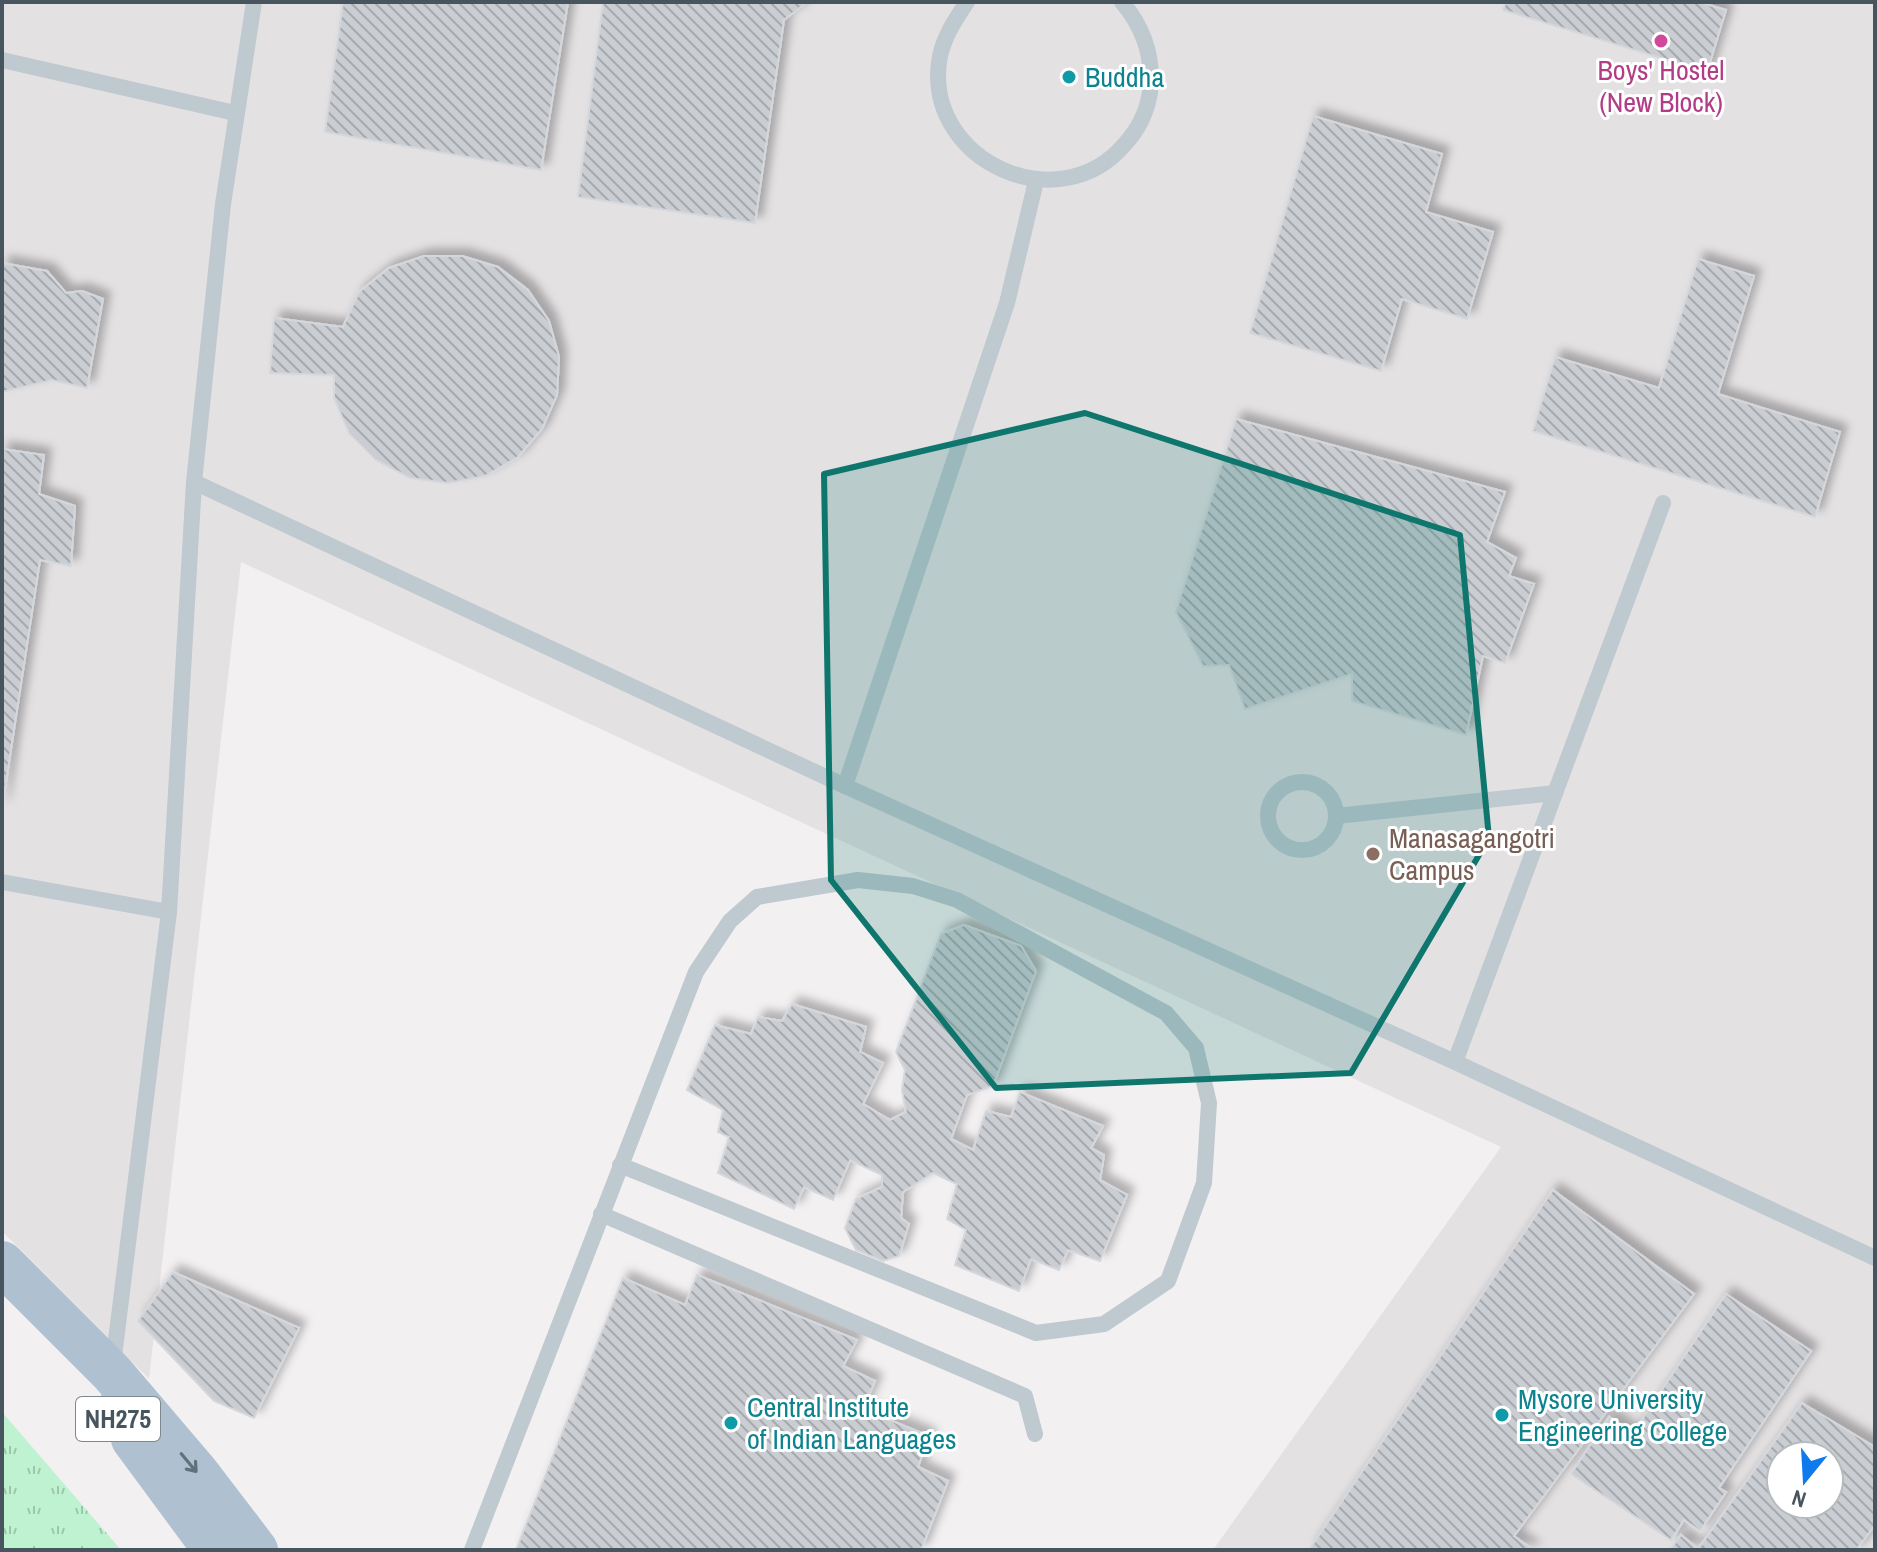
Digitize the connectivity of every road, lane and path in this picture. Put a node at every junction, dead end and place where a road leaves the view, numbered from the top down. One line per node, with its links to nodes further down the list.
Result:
1 (254, 2): 5 (lane)
2 (967, 2): 6 (lane)
3 (1122, 2): 6 (lane)
4 (2, 60): 5 (lane)
5 (235, 113): 7 (lane)
6 (1036, 181): 9 (lane)
7 (194, 482): 9 (lane); 13 (lane)
8 (1663, 503): 10 (lane)
9 (845, 786): 14 (lane)
10 (1555, 793): 11 (lane); 14 (lane)
11 (1336, 816): 11 (lane)
12 (2, 882): 13 (lane)
13 (169, 912): 20 (lane)
14 (1455, 1062): 17 (lane)
15 (620, 1165): 15 (lane); 16 (lane)
16 (601, 1214): 21 (lane); 24 (lane)
17 (1875, 1258)
18 (2, 1263): 20 (main road)
19 (2, 1305): 20 (main road, NH275)
20 (110, 1389): 22 (main road, NH275); 23 (main road, one-way to 23)
21 (1035, 1434)
22 (215, 1550)
23 (256, 1550)
24 (472, 1550)

